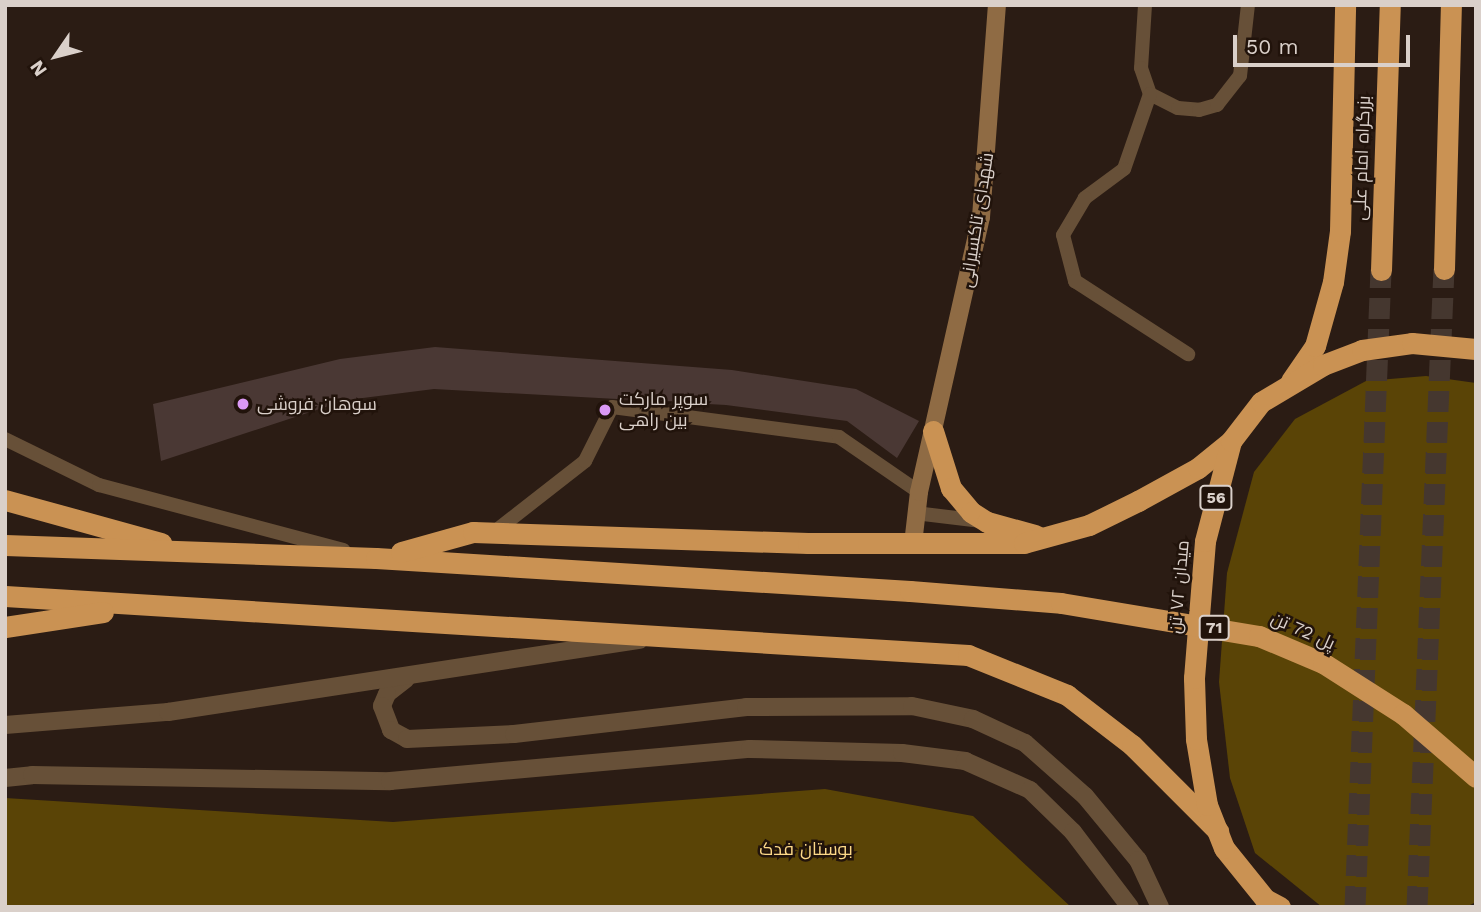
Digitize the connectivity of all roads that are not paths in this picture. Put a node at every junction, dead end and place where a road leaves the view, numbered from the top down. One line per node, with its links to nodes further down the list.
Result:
1 (997, 5): 13 (street, شهدای تاکسیرانی)
2 (1145, 5): 7 (lane)
3 (1248, 5): 7 (lane)
4 (1345, 5): 12 (highway)
5 (1390, 5): 9 (highway, بزرگراه امام علی)
6 (1451, 5): 8 (highway)
7 (1150, 94): 11 (lane)
8 (1444, 269)
9 (1381, 270)
10 (1476, 349): 12 (highway, میدان ۷۲ تن / 56)
11 (1188, 354)
12 (1288, 385): 15 (highway, میدان ۷۲ تن / 56)
13 (933, 430): 16 (street, شهدای تاکسیرانی); 19 (highway)
14 (5, 439): 25 (lane)
15 (1231, 442): 21 (highway); 34 (highway, میدان ۷۲ تن / 56)
16 (919, 492): 18 (street, شهدای تاکسیرانی); 20 (lane)
17 (5, 500): 24 (highway)
18 (915, 513): 19 (lane); 22 (street, شهدای تاکسیرانی)
19 (987, 522): 21 (highway)
20 (493, 533): 22 (highway); 25 (highway)
21 (1047, 537): 22 (highway)
22 (914, 544)
23 (5, 545): 24 (highway)
24 (200, 554): 25 (highway)
25 (376, 558): 32 (highway, پل 72 تن / 71, bridge)
26 (5, 596): 27 (highway)
27 (141, 606): 28 (highway); 29 (highway)
28 (5, 627)
29 (676, 634): 30 (street); 34 (highway)
30 (406, 679): 31 (street); 37 (street)
31 (5, 725)
32 (1476, 777)
33 (5, 778): 36 (street)
34 (1218, 831): 35 (highway, میدان ۷۲ تن / 56)
35 (1271, 904)
36 (1130, 907)
37 (1160, 907)

